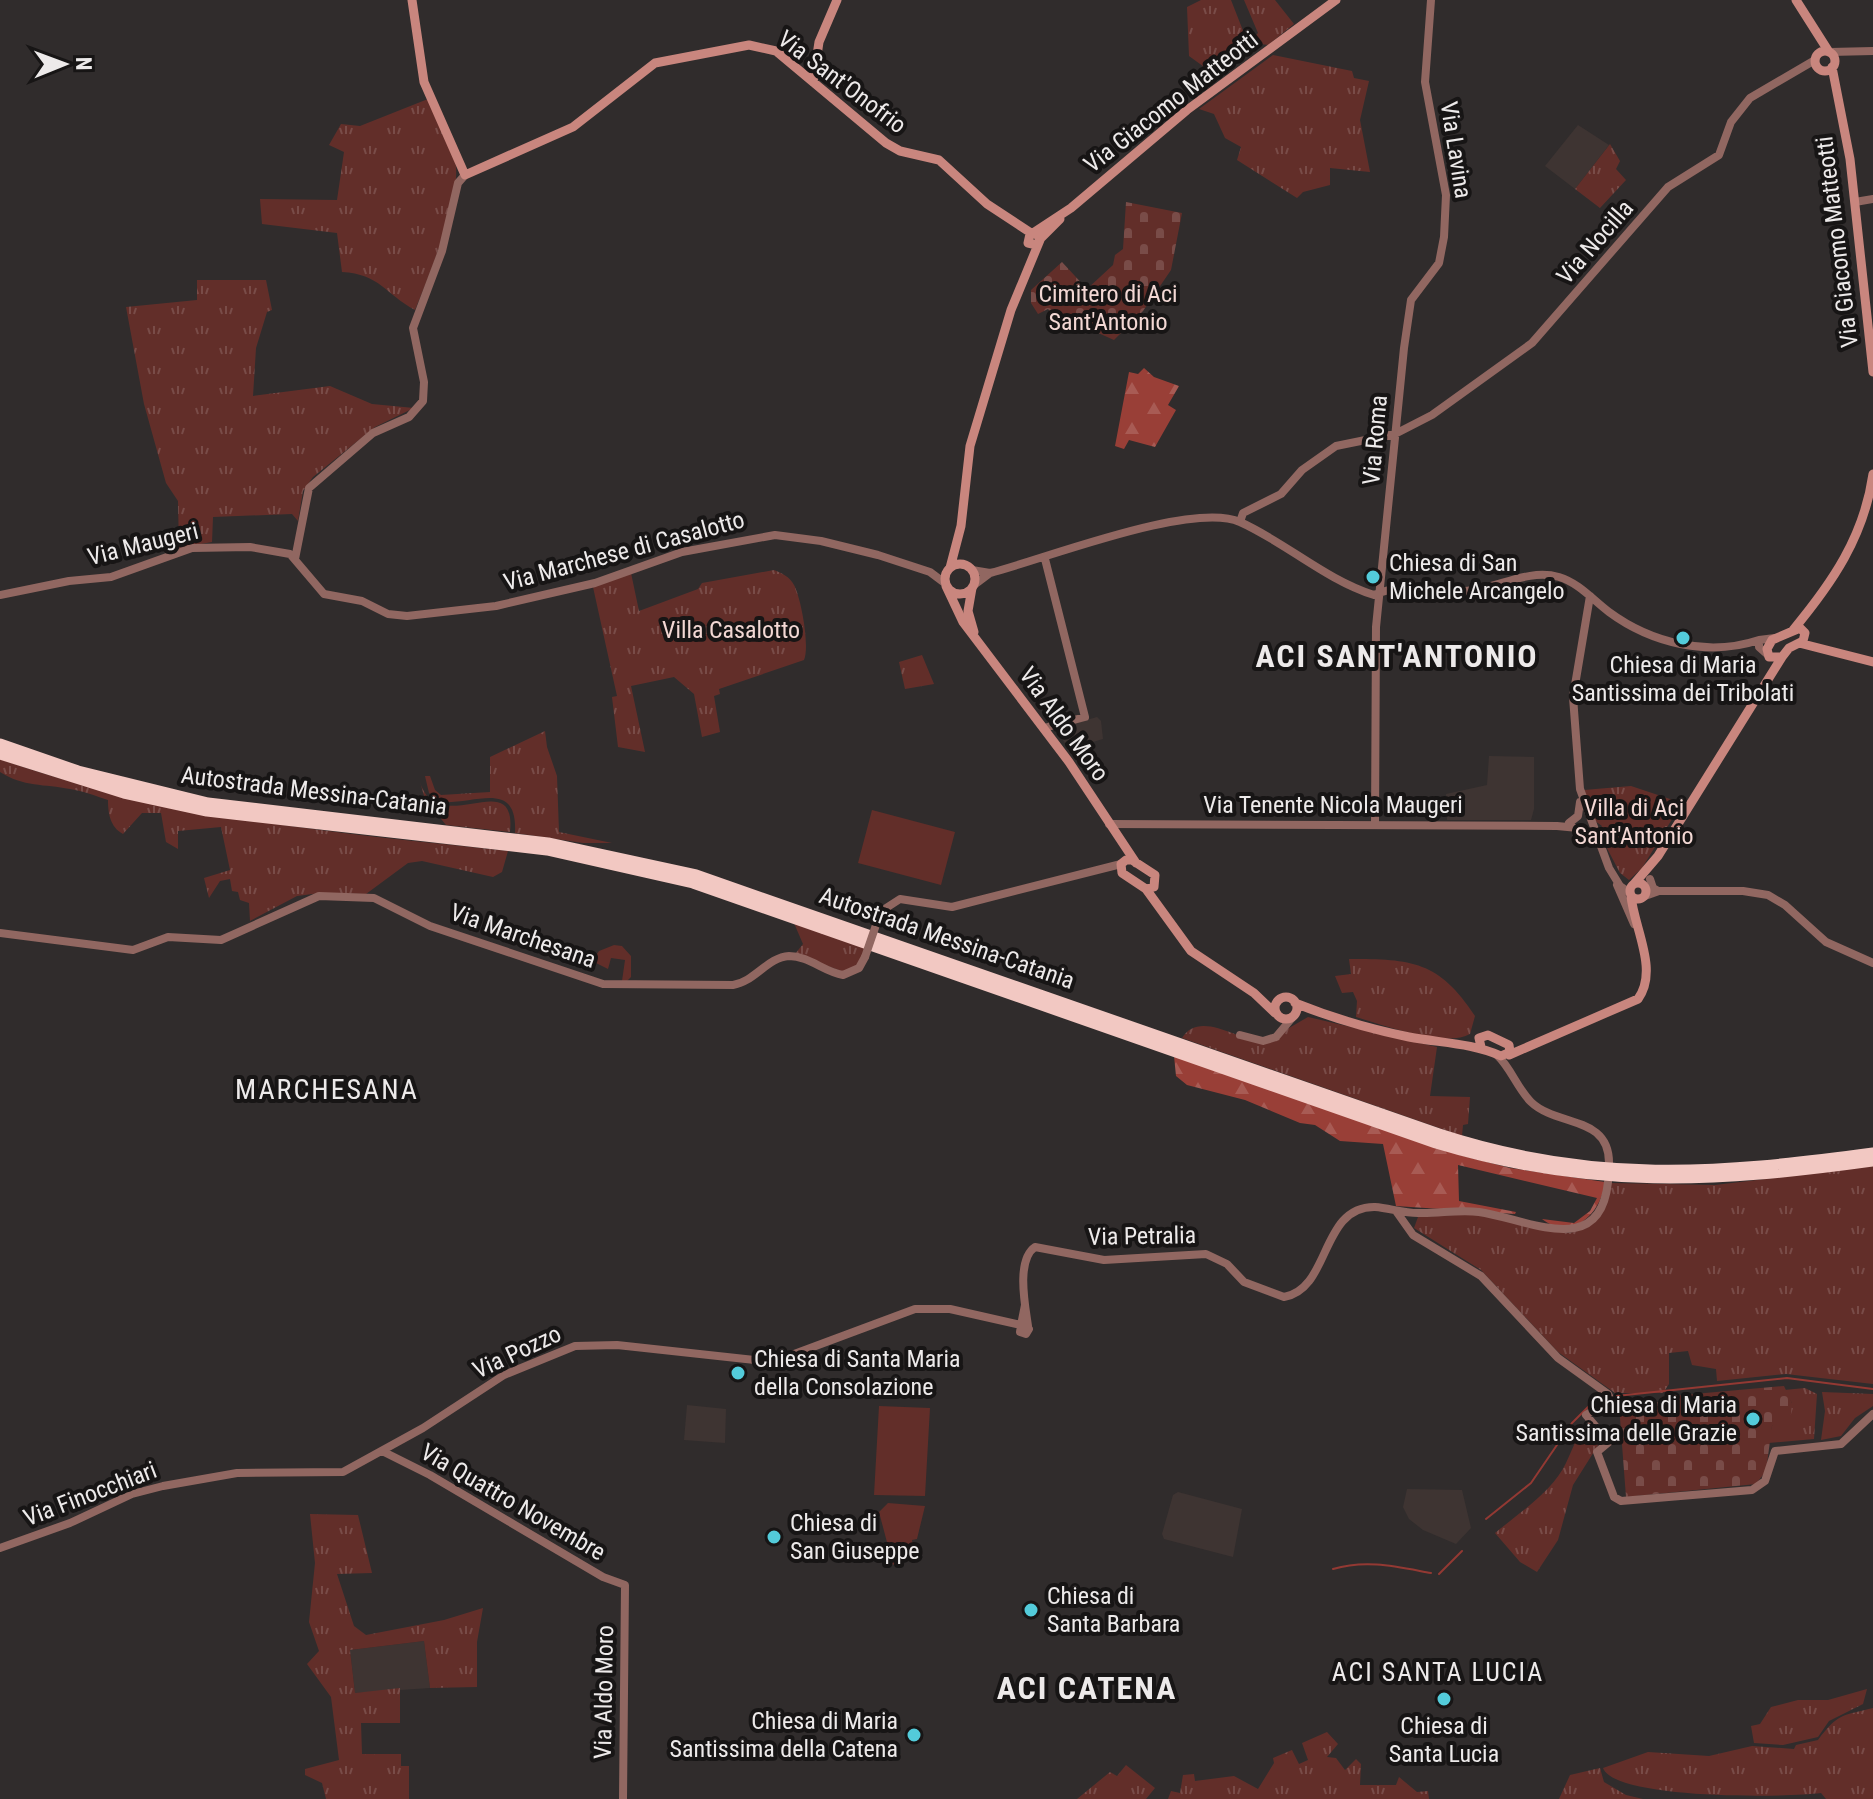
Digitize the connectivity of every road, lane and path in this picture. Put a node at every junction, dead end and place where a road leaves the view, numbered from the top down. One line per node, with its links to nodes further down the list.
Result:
1 (412, 0): 14 (main road)
2 (837, 0): 12 (main road)
3 (1336, 0): 17 (main road, Via Giacomo Matteotti)
4 (1431, 0): 18 (street, Via Lavina)
5 (1796, 0): 6 (main road)
6 (1810, 26): 8 (main road, Via Giacomo Matteotti); 10 (main road)
7 (1873, 51): 9 (street)
8 (1829, 52): 9 (street); 10 (main road); 11 (main road, Via Giacomo Matteotti)
9 (1846, 53): 11 (street)
10 (1816, 64): 11 (main road); 13 (main road); 20 (street, Via Nocilla)
11 (1833, 65): 13 (main road, Via Giacomo Matteotti)
12 (813, 82): 14 (main road, Via Sant'Onofrio); 17 (main road, Via Sant'Onofrio)
13 (1840, 107): 16 (main road, Via Giacomo Matteotti)
14 (465, 175): 24 (street)
15 (1873, 199): 16 (street)
16 (1855, 202): 19 (main road, Via Giacomo Matteotti)
17 (1033, 237): 23 (main road)
18 (1413, 297): 20 (street, Via Roma)
19 (1873, 372)
20 (1395, 434): 22 (street, Via Nocilla); 32 (street, Via Roma)
21 (1873, 474): 35 (main road)
22 (1243, 518): 25 (street); 32 (street)
23 (961, 526): 26 (main road); 27 (main road)
24 (295, 559): 28 (street, Via Marchese di Casalotto); 33 (street, Via Maugeri)
25 (1045, 559): 29 (street); 45 (street)
26 (949, 568): 27 (main road); 28 (street); 30 (main road)
27 (971, 569): 29 (street); 31 (main road)
28 (930, 572): 30 (street)
29 (990, 573): 31 (street)
30 (946, 585): 31 (main road); 37 (main road, Via Aldo Moro)
31 (973, 586): 37 (main road)
32 (1377, 591): 34 (street); 52 (street, Via Roma)
33 (0, 595)
34 (1590, 596): 40 (street); 48 (street)
35 (1815, 606): 36 (main road); 38 (main road)
36 (1793, 630): 38 (main road); 39 (main road)
37 (975, 635): 45 (main road, Via Aldo Moro)
38 (1803, 637): 42 (main road); 43 (main road)
39 (1776, 638): 40 (street); 41 (main road)
40 (1759, 644): 41 (street)
41 (1769, 656): 42 (main road); 44 (main road)
42 (1782, 657): 44 (main road)
43 (1873, 662)
44 (1763, 683): 57 (main road)
45 (1044, 728): 51 (main road, Via Aldo Moro)
46 (0, 744): 85 (highway, Autostrada Messina-Catania)
47 (0, 754): 86 (highway, Autostrada Messina-Catania)
48 (1580, 789): 49 (street); 50 (street)
49 (1589, 821): 50 (street); 54 (street); 56 (street)
50 (1569, 823): 53 (street)
51 (1109, 824): 52 (street, Via Tenente Nicola Maugeri); 55 (main road, Via Aldo Moro)
52 (1375, 825): 53 (street, Via Tenente Nicola Maugeri)
53 (1557, 826): 54 (street)
54 (1578, 828): 56 (street)
55 (1118, 837): 58 (main road); 59 (main road, Via Aldo Moro)
56 (1598, 840): 60 (street)
57 (1658, 856): 65 (main road); 66 (main road)
58 (1122, 863): 59 (main road); 61 (street); 62 (main road)
59 (1136, 863): 64 (main road, Via Aldo Moro)
60 (1609, 868): 63 (street); 65 (street)
61 (1090, 875): 62 (street); 68 (street, Via Marchesana, bridge)
62 (1125, 876): 64 (main road)
63 (1614, 877): 65 (street); 67 (street)
64 (1151, 887): 71 (main road)
65 (1632, 890): 66 (main road); 66 (main road); 67 (main road)
66 (1649, 890): 69 (main road); 70 (street)
67 (1635, 925): 69 (main road)
68 (0, 933)
69 (1641, 944): 79 (main road)
70 (1873, 963)
71 (1254, 993): 72 (main road); 74 (main road)
72 (1280, 999): 73 (main road); 74 (main road)
73 (1295, 1003): 75 (main road); 76 (main road)
74 (1276, 1014): 76 (main road); 78 (street)
75 (1327, 1016): 76 (main road); 80 (main road)
76 (1292, 1017): 78 (street)
77 (1240, 1035): 78 (street)
78 (1276, 1037)
79 (1534, 1041): 81 (main road); 83 (main road)
80 (1480, 1043): 81 (main road); 82 (main road)
81 (1506, 1043): 83 (main road)
82 (1496, 1054): 83 (main road); 84 (street)
83 (1512, 1055): 84 (street)
84 (1511, 1073): 87 (street)
85 (1873, 1153)
86 (1873, 1161)
87 (1609, 1164)
88 (1608, 1182): 90 (street)
89 (1396, 1211): 90 (street); 91 (street); 92 (street, Via Petralia)
90 (1416, 1213): 91 (street)
91 (1411, 1232): 93 (street)
92 (1008, 1323): 94 (street, Via Pozzo)
93 (1873, 1414)
94 (382, 1451): 95 (street, Via Finocchiari); 96 (street, Via Quattro Novembre)
95 (2, 1546)
96 (625, 1585): 97 (street, Via Aldo Moro)
97 (623, 1799)

